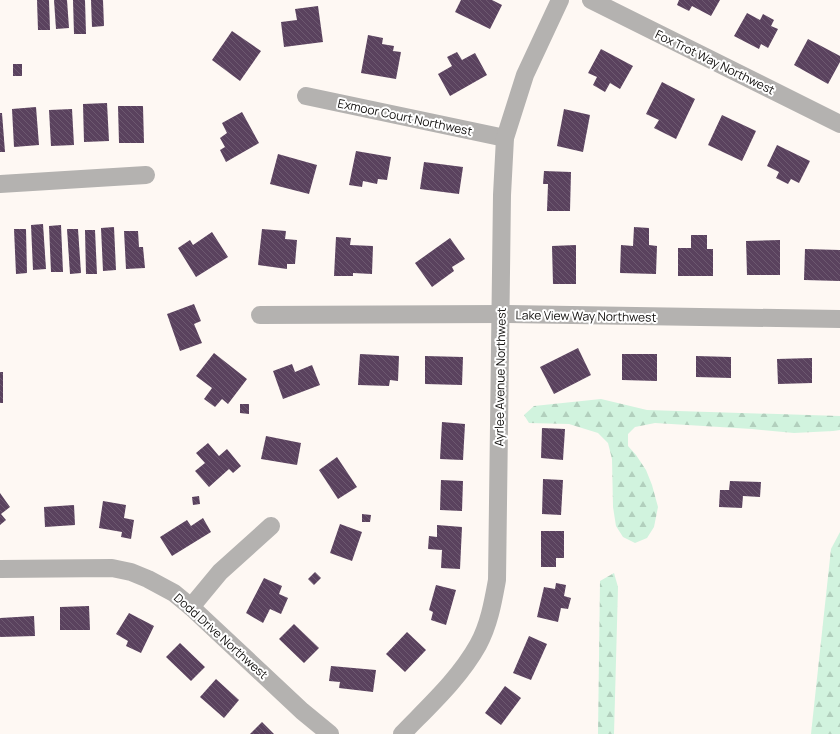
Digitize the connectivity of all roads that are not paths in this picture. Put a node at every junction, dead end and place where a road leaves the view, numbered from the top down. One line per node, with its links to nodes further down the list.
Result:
1 (560, 0): 5 (street, Ayrlee Avenue Northwest)
2 (591, 0): 4 (street, Fox Trot Way Northwest)
3 (306, 96): 5 (street, Exmoor Court Northwest)
4 (840, 124)
5 (505, 138): 8 (street, Ayrlee Avenue Northwest)
6 (146, 175): 7 (street)
7 (0, 184)
8 (501, 314): 9 (street, Lake View Way Northwest); 10 (street, Lake View Way Northwest); 15 (street, Ayrlee Avenue Northwest)
9 (260, 315)
10 (840, 319)
11 (271, 526): 13 (street)
12 (0, 569): 13 (street, Dodd Drive Northwest)
13 (191, 607): 14 (street, Dodd Drive Northwest)
14 (330, 734)
15 (402, 734)

